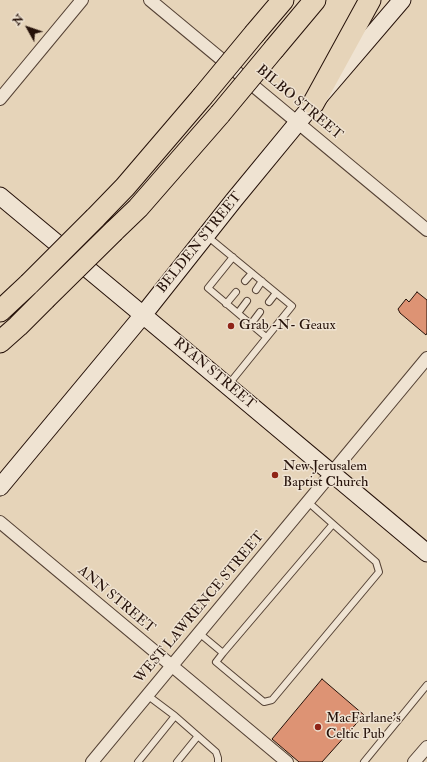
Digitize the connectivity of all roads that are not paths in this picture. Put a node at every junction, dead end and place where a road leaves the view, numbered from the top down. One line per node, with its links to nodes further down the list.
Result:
1 (82, 0): 7 (street)
2 (150, 0): 9 (street, BILBO STREET)
3 (282, 0): 25 (highway, bridge)
4 (315, 0): 31 (highway, bridge)
5 (370, 0): 8 (highway)
6 (402, 0): 8 (main road, BELDEN STREET)
7 (0, 99)
8 (313, 104): 9 (main road, BELDEN STREET)
9 (298, 122): 13 (street, BILBO STREET); 14 (main road, BELDEN STREET)
10 (0, 196): 12 (main road, RYAN STREET)
11 (0, 207): 12 (main road)
12 (20, 212): 28 (main road, RYAN STREET)
13 (427, 230)
14 (206, 235): 15 (lane); 28 (main road, BELDEN STREET)
15 (233, 257): 16 (lane); 24 (lane)
16 (252, 273): 17 (lane); 18 (lane)
17 (244, 281)
18 (262, 281): 19 (lane); 21 (lane)
19 (256, 290)
20 (236, 292): 24 (lane)
21 (276, 293): 23 (lane); 30 (lane)
22 (247, 301): 27 (lane)
23 (268, 302)
24 (226, 304): 27 (lane)
25 (0, 311)
26 (260, 312): 29 (lane)
27 (238, 313): 29 (lane)
28 (143, 315): 33 (main road, RYAN STREET); 35 (main road, BELDEN STREET)
29 (251, 324): 30 (lane)
30 (266, 337): 33 (lane)
31 (0, 342)
32 (427, 358): 34 (street, WEST LAWRENCE STREET)
33 (228, 385): 34 (main road, RYAN STREET)
34 (332, 473): 36 (street, WEST LAWRENCE STREET); 39 (main road, RYAN STREET)
35 (0, 487)
36 (308, 502): 38 (lane); 40 (street, WEST LAWRENCE STREET)
37 (0, 522): 42 (street, ANN STREET)
38 (333, 524): 41 (lane); 41 (lane)
39 (427, 553)
40 (199, 633): 41 (lane); 42 (street, WEST LAWRENCE STREET)
41 (224, 653)
42 (172, 665): 44 (street, WEST LAWRENCE STREET); 52 (street, ANN STREET)
43 (427, 686): 53 (lane)
44 (147, 695): 45 (lane); 48 (street, WEST LAWRENCE STREET)
45 (175, 716): 46 (lane); 49 (lane)
46 (198, 736): 50 (lane); 51 (lane)
47 (427, 747): 54 (street)
48 (92, 762)
49 (138, 762)
50 (177, 762)
51 (218, 762)
52 (287, 762)
53 (364, 762)
54 (414, 762)

